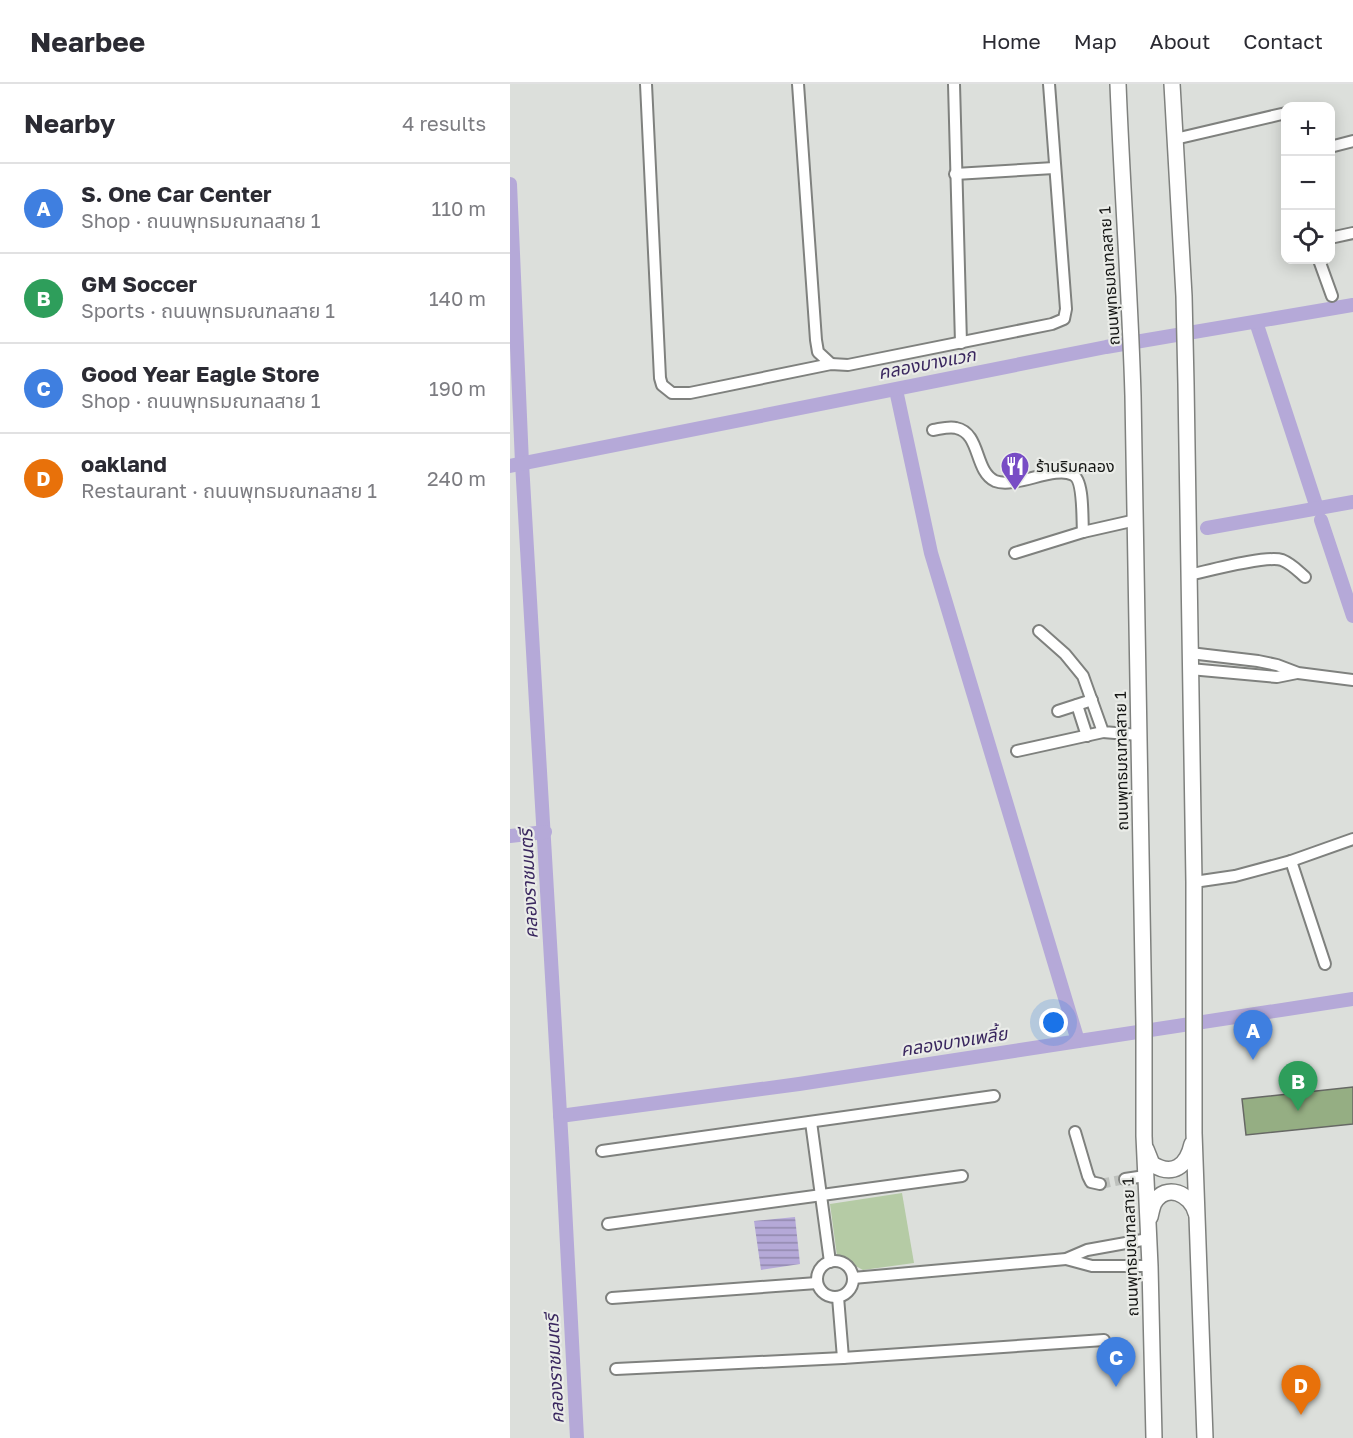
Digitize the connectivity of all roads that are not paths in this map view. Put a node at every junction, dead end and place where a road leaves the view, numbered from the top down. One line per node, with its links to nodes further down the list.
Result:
1 (646, 84): 18 (street)
2 (798, 84): 18 (street)
3 (954, 84): 12 (street)
4 (1049, 84): 11 (street)
5 (1118, 84): 20 (main road, ถนนพุทธมณฑลสาย 1)
6 (1172, 84): 8 (main road)
7 (1281, 114): 8 (street)
8 (1175, 139): 23 (main road)
9 (1353, 141): 10 (street)
10 (1335, 146)
11 (1054, 168): 12 (street); 17 (street)
12 (955, 174): 17 (street)
13 (1353, 233): 14 (street)
14 (1335, 237)
15 (1320, 264): 16 (street)
16 (1332, 296)
17 (961, 343): 18 (street)
18 (831, 364)
19 (933, 430): 21 (street)
20 (1136, 520): 21 (street); 34 (main road, ถนนพุทธมณฑลสาย 1)
21 (1083, 532): 22 (street)
22 (1015, 553)
23 (1189, 575): 24 (street); 26 (main road)
24 (1305, 578)
25 (1039, 631): 30 (street)
26 (1190, 653): 27 (main road); 28 (street)
27 (1190, 669): 28 (street); 39 (main road)
28 (1298, 673): 29 (street)
29 (1353, 680)
30 (1092, 700): 31 (street); 33 (street)
31 (1077, 705): 32 (street); 35 (street)
32 (1058, 711)
33 (1103, 732): 34 (street); 35 (street)
34 (1139, 735): 45 (main road, ถนนพุทธมณฑลสาย 1)
35 (1087, 736): 36 (street)
36 (1017, 751)
37 (1353, 839): 38 (street)
38 (1291, 861): 39 (street); 40 (street)
39 (1194, 882): 44 (main road)
40 (1325, 964)
41 (994, 1096): 42 (street)
42 (810, 1122): 46 (street); 51 (street)
43 (1075, 1132): 50 (street)
44 (1194, 1133): 45 (main road); 53 (main road)
45 (1144, 1136): 48 (main road, ถนนพุทธมณฑลสาย 1)
46 (602, 1151)
47 (962, 1176): 51 (street)
48 (1145, 1176): 49 (street); 54 (main road, ถนนพุทธมณฑลสาย 1)
49 (1125, 1179)
50 (1100, 1184)
51 (821, 1194): 52 (street); 56 (street)
52 (608, 1224)
53 (1198, 1230): 54 (main road); 66 (main road)
54 (1148, 1234): 55 (street); 57 (main road, ถนนพุทธมณฑลสาย 1)
55 (1066, 1259): 57 (street); 58 (street)
56 (830, 1262): 58 (street); 59 (street)
57 (1150, 1266): 65 (main road, ถนนพุทธมณฑลสาย 1)
58 (853, 1278): 60 (street)
59 (817, 1283): 60 (street); 61 (street)
60 (838, 1297): 63 (street)
61 (612, 1298)
62 (1104, 1340): 63 (street)
63 (843, 1358): 64 (street)
64 (616, 1370)
65 (1154, 1438)
66 (1205, 1438)

